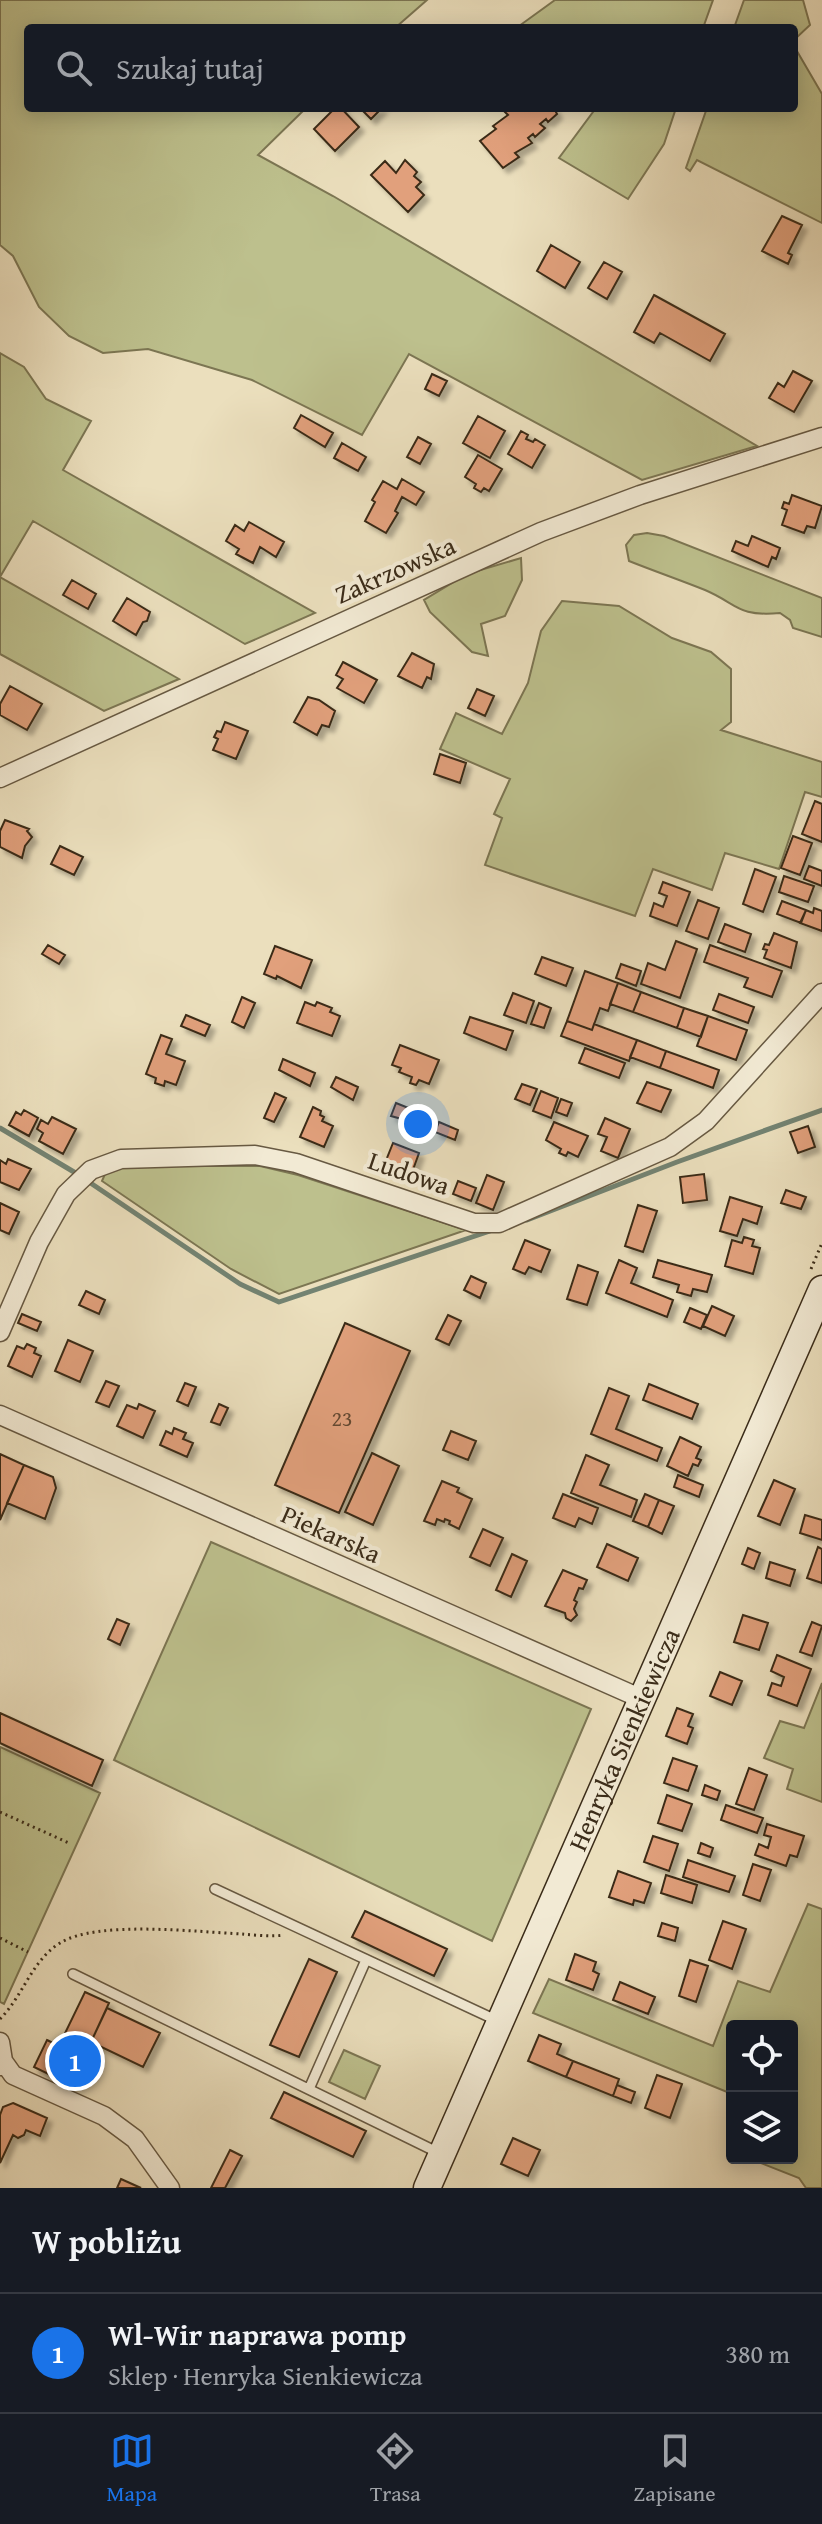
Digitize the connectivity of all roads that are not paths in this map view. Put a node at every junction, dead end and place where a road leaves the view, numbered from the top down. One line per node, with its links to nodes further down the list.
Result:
1 (822, 437): 2 (street, Zakrzowska)
2 (0, 778)
3 (822, 993): 5 (street, Ludowa)
4 (822, 1289): 7 (main road, Henryka Sienkiewicza)
5 (0, 1332)
6 (0, 1415): 7 (street, Piekarska)
7 (642, 1699): 11 (main road, Henryka Sienkiewicza)
8 (215, 1889): 9 (lane)
9 (366, 1960): 11 (lane); 14 (lane)
10 (73, 1974): 14 (lane)
11 (500, 2022): 15 (main road, Henryka Sienkiewicza)
12 (0, 2042): 13 (street)
13 (2, 2064): 16 (street)
14 (309, 2089): 15 (lane)
15 (442, 2154): 17 (main road, Henryka Sienkiewicza)
16 (170, 2188)
17 (427, 2188)

